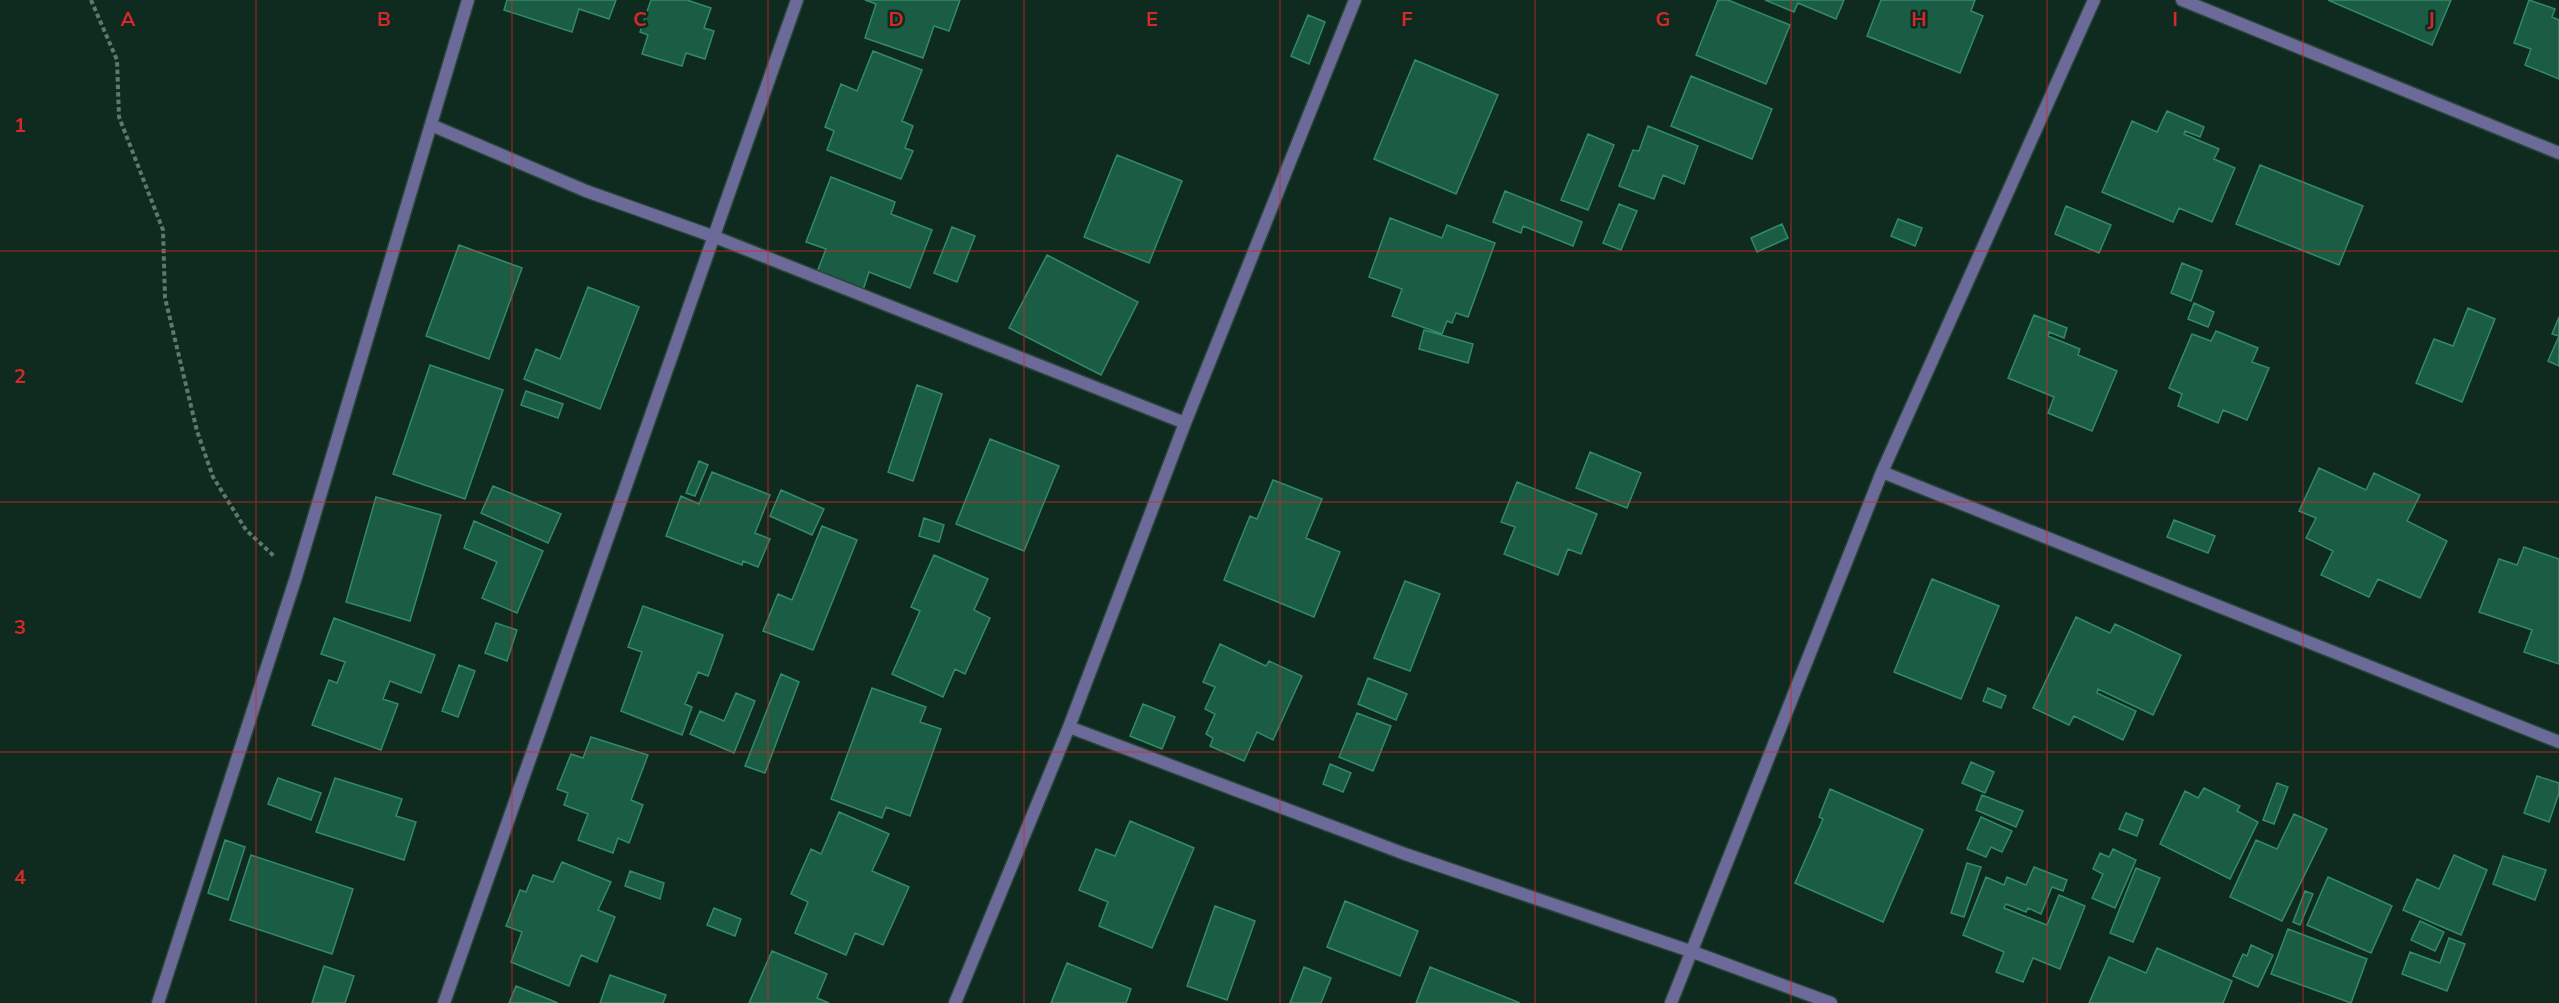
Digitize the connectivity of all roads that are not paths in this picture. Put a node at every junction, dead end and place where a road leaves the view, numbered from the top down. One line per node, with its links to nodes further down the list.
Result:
1 (468, 0): 6 (street)
2 (796, 0): 8 (street)
3 (1355, 0): 9 (street)
4 (2094, 0): 10 (street)
5 (2182, 0): 7 (street)
6 (431, 125): 8 (street); 14 (street)
7 (2559, 153)
8 (715, 237): 9 (street); 15 (street)
9 (1185, 423): 11 (street)
10 (1882, 472): 12 (street); 13 (street)
11 (1069, 727): 13 (street); 16 (street)
12 (2559, 742)
13 (1693, 952): 17 (street); 18 (street)
14 (158, 1003)
15 (444, 1003)
16 (955, 1003)
17 (1671, 1003)
18 (1831, 1003)

